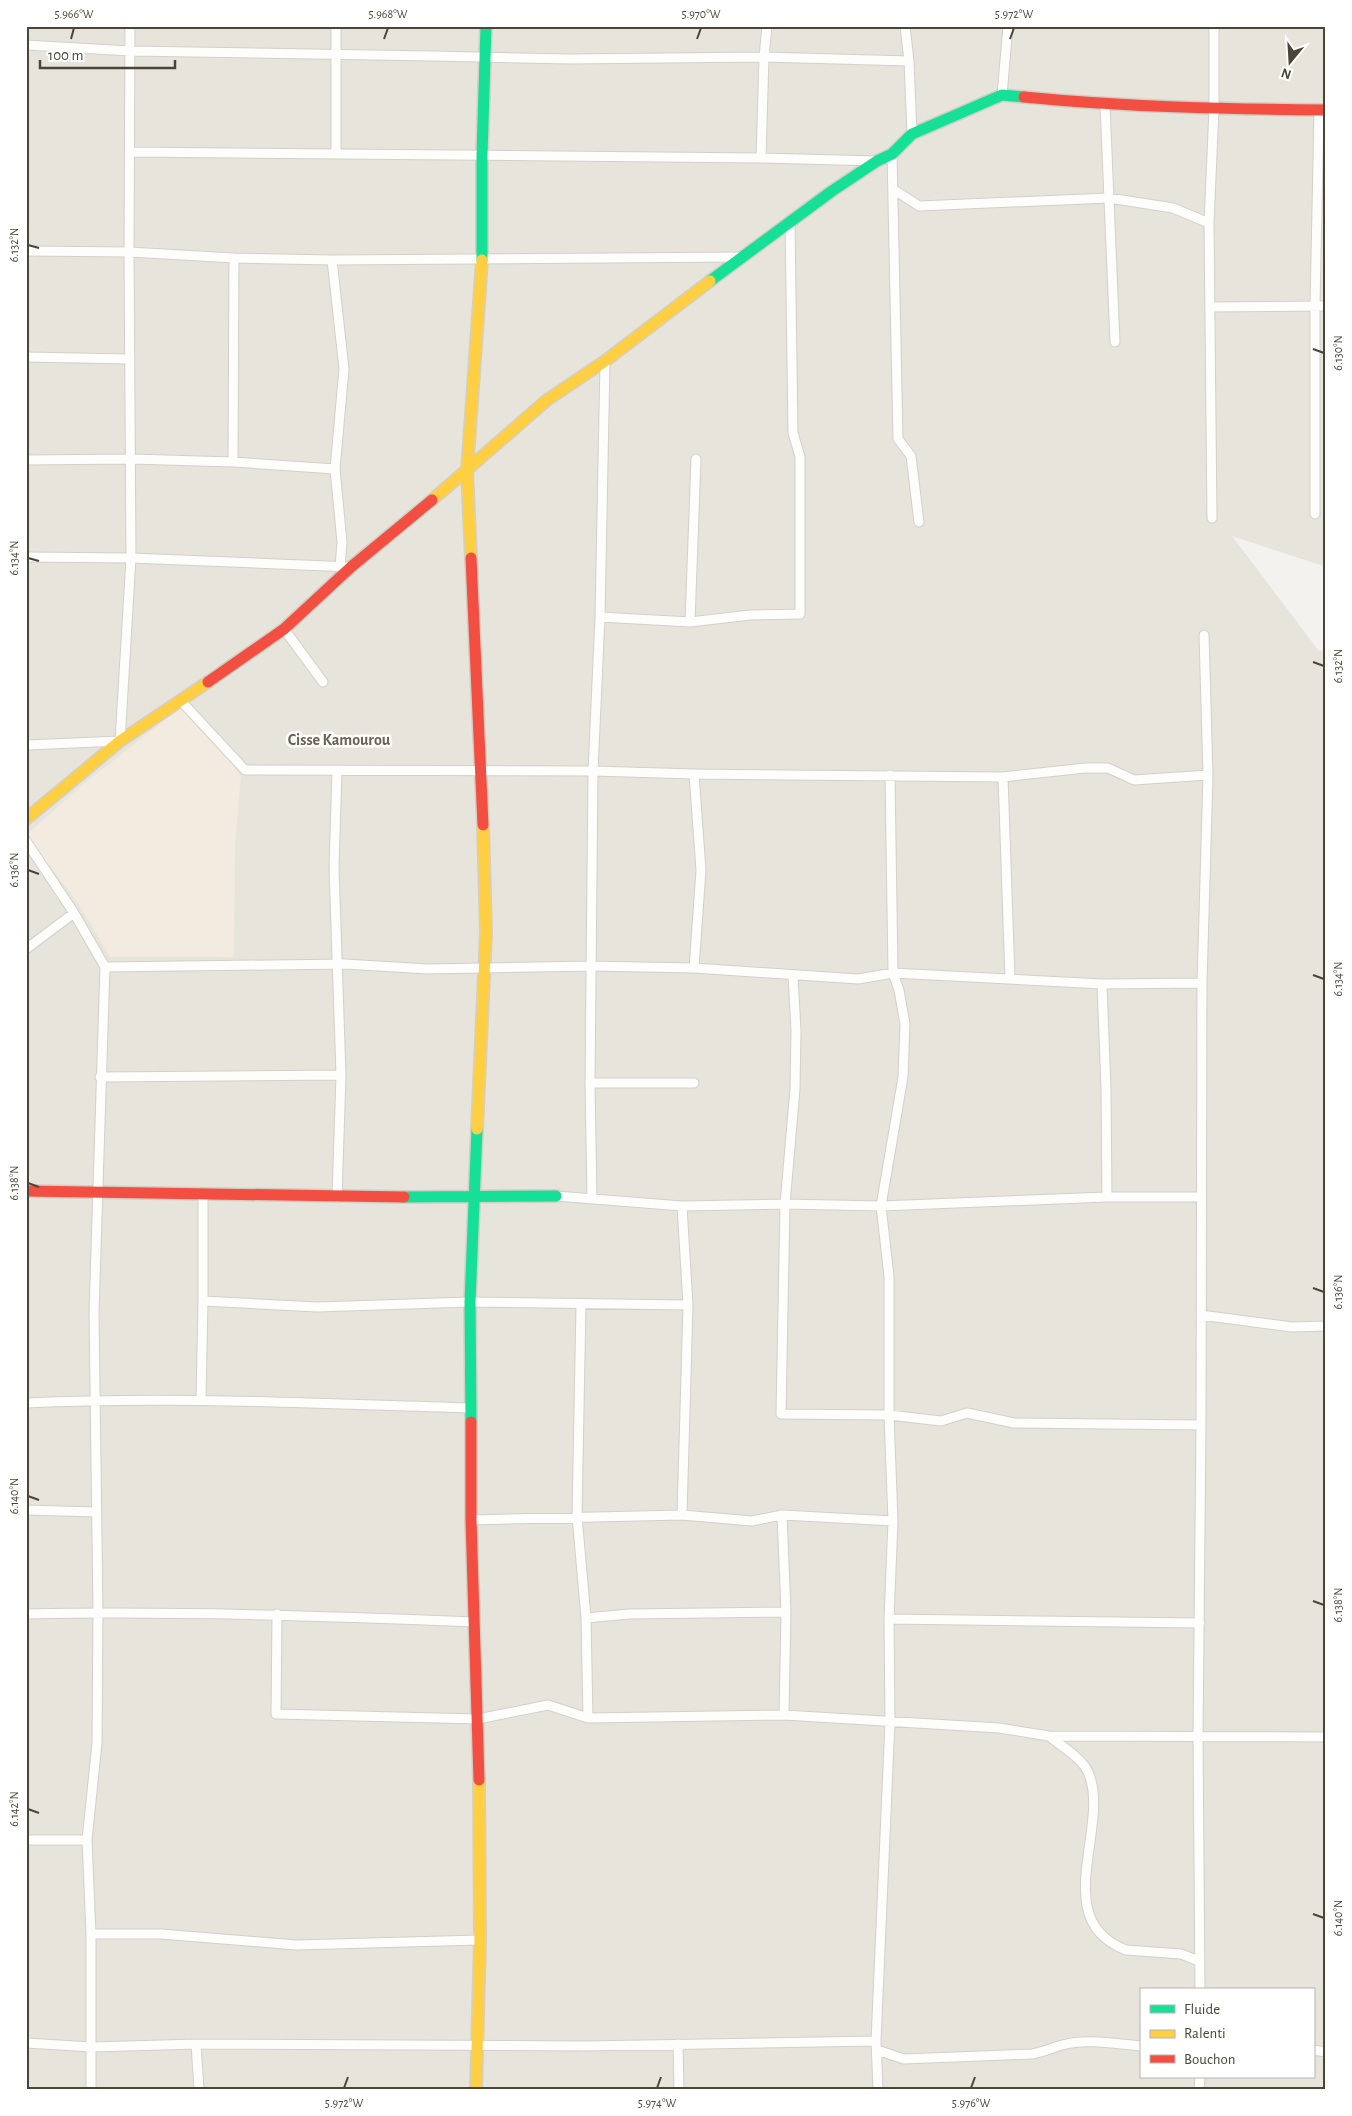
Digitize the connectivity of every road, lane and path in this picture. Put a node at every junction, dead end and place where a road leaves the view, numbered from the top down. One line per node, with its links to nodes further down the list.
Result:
1 (130, 26): 9 (street)
2 (336, 26): 10 (street)
3 (486, 26): 11 (street)
4 (767, 26): 12 (street)
5 (906, 26): 13 (street)
6 (1008, 26): 14 (street)
7 (1214, 26): 16 (street)
8 (26, 45): 9 (street)
9 (130, 51): 10 (street); 19 (street)
10 (336, 54): 11 (street); 20 (street)
11 (486, 57): 12 (street); 22 (street)
12 (764, 57): 13 (street); 23 (street)
13 (909, 61): 18 (street)
14 (1002, 95): 15 (street); 18 (street)
15 (1105, 105): 16 (street); 26 (street)
16 (1214, 109): 17 (street); 28 (street)
17 (1322, 110): 35 (street)
18 (912, 134): 21 (street)
19 (130, 152): 20 (street); 30 (street)
20 (336, 153): 22 (street)
21 (892, 154): 24 (street); 25 (street)
22 (482, 155): 23 (street); 33 (street)
23 (761, 158): 24 (street)
24 (877, 161): 27 (street)
25 (893, 189): 26 (street); 50 (street)
26 (1109, 198): 28 (street); 38 (street)
27 (790, 222): 31 (street); 55 (street)
28 (1209, 222): 37 (street)
29 (26, 251): 30 (street)
30 (129, 252): 32 (street); 40 (street)
31 (741, 257): 33 (street); 41 (street)
32 (234, 258): 34 (street); 45 (street)
33 (482, 259): 34 (street); 47 (street)
34 (332, 260): 46 (street)
35 (1315, 306): 36 (street); 37 (street); 48 (street)
36 (1326, 306)
37 (1210, 307): 49 (street)
38 (1115, 342)
39 (26, 357): 40 (street)
40 (130, 359): 42 (street)
41 (605, 361): 47 (street); 54 (street)
42 (132, 459): 44 (street); 45 (street); 52 (street)
43 (696, 459): 55 (street)
44 (26, 460)
45 (232, 462): 46 (street)
46 (335, 469): 53 (street)
47 (467, 471): 53 (street); 63 (street)
48 (1315, 514)
49 (1212, 518)
50 (919, 522)
51 (26, 557): 52 (street)
52 (131, 558): 53 (street); 60 (street)
53 (346, 567): 56 (street)
54 (600, 617): 55 (street); 64 (street)
55 (690, 622)
56 (284, 629): 58 (street); 59 (street)
57 (1204, 635): 66 (street)
58 (323, 682)
59 (182, 701): 60 (street); 62 (street)
60 (120, 741): 61 (street); 69 (street)
61 (26, 745)
62 (337, 770): 63 (street); 73 (street)
63 (482, 771): 64 (street); 76 (street)
64 (593, 771): 65 (street); 74 (street)
65 (694, 774): 67 (street); 77 (street)
66 (1208, 774): 68 (street); 81 (street)
67 (890, 775): 68 (street); 78 (street)
68 (1003, 777): 80 (street)
69 (26, 819)
70 (26, 841): 71 (street)
71 (74, 914): 72 (street); 75 (street)
72 (26, 949)
73 (336, 964): 75 (street); 76 (street); 83 (street)
74 (591, 966): 76 (street); 77 (street); 85 (street)
75 (105, 967): 84 (street)
76 (484, 968): 90 (street)
77 (694, 968): 79 (street)
78 (892, 973): 79 (street); 80 (street); 98 (street)
79 (793, 974): 96 (street)
80 (1010, 979): 82 (street)
81 (1202, 983): 82 (street); 95 (street)
82 (1102, 984): 93 (street)
83 (340, 1075): 84 (street); 92 (street)
84 (100, 1077): 88 (street)
85 (590, 1083): 86 (street); 94 (street)
86 (694, 1083)
87 (26, 1191): 88 (street)
88 (99, 1192): 89 (street); 105 (street)
89 (202, 1194): 92 (street); 99 (street)
90 (476, 1196): 91 (street); 92 (street); 100 (street)
91 (556, 1196): 94 (street)
92 (337, 1197)
93 (1107, 1197): 95 (street); 98 (street)
94 (592, 1198): 97 (street)
95 (1201, 1198): 103 (street)
96 (785, 1204): 97 (street); 98 (street); 109 (street)
97 (682, 1206): 102 (street)
98 (881, 1206): 109 (street)
99 (203, 1302): 100 (street); 106 (street)
100 (470, 1302): 101 (street); 108 (street)
101 (581, 1304): 102 (street); 115 (street)
102 (688, 1304): 113 (street)
103 (1201, 1314): 104 (street); 110 (street)
104 (1326, 1326)
105 (96, 1400): 106 (street); 107 (street); 112 (street)
106 (200, 1400): 108 (street)
107 (26, 1403)
108 (470, 1408): 116 (street)
109 (889, 1415): 110 (street); 117 (street)
110 (1201, 1425): 125 (street)
111 (26, 1510): 112 (street)
112 (96, 1512): 118 (street)
113 (682, 1515): 114 (street); 115 (street)
114 (782, 1515): 117 (street); 119 (street)
115 (577, 1516): 116 (street); 122 (street)
116 (471, 1520): 124 (street)
117 (893, 1521): 123 (street)
118 (98, 1612): 120 (street); 121 (street); 134 (street)
119 (786, 1612): 122 (street); 126 (street)
120 (26, 1614)
121 (276, 1614): 124 (street); 128 (street)
122 (586, 1618): 127 (street)
123 (889, 1619): 125 (street); 129 (street)
124 (476, 1622): 128 (street)
125 (1200, 1623): 131 (street)
126 (784, 1715): 127 (street); 129 (street)
127 (588, 1718): 128 (street)
128 (478, 1719): 136 (street)
129 (890, 1722): 130 (street); 143 (street)
130 (1049, 1736): 131 (street); 137 (street)
131 (1198, 1736): 132 (street); 137 (street)
132 (1326, 1737)
133 (26, 1840): 134 (street)
134 (87, 1840): 135 (street)
135 (91, 1934): 136 (street); 145 (street)
136 (480, 1940): 141 (street)
137 (1199, 1961): 138 (street)
138 (1200, 1988)
139 (26, 2043): 145 (street)
140 (196, 2044): 141 (street); 145 (street); 147 (street)
141 (477, 2044): 142 (street); 148 (street)
142 (678, 2044): 143 (street); 149 (street)
143 (876, 2045): 144 (street); 150 (street)
144 (1140, 2046)
145 (92, 2047): 146 (street)
146 (92, 2090)
147 (199, 2090)
148 (476, 2090)
149 (679, 2090)
150 (878, 2090)

